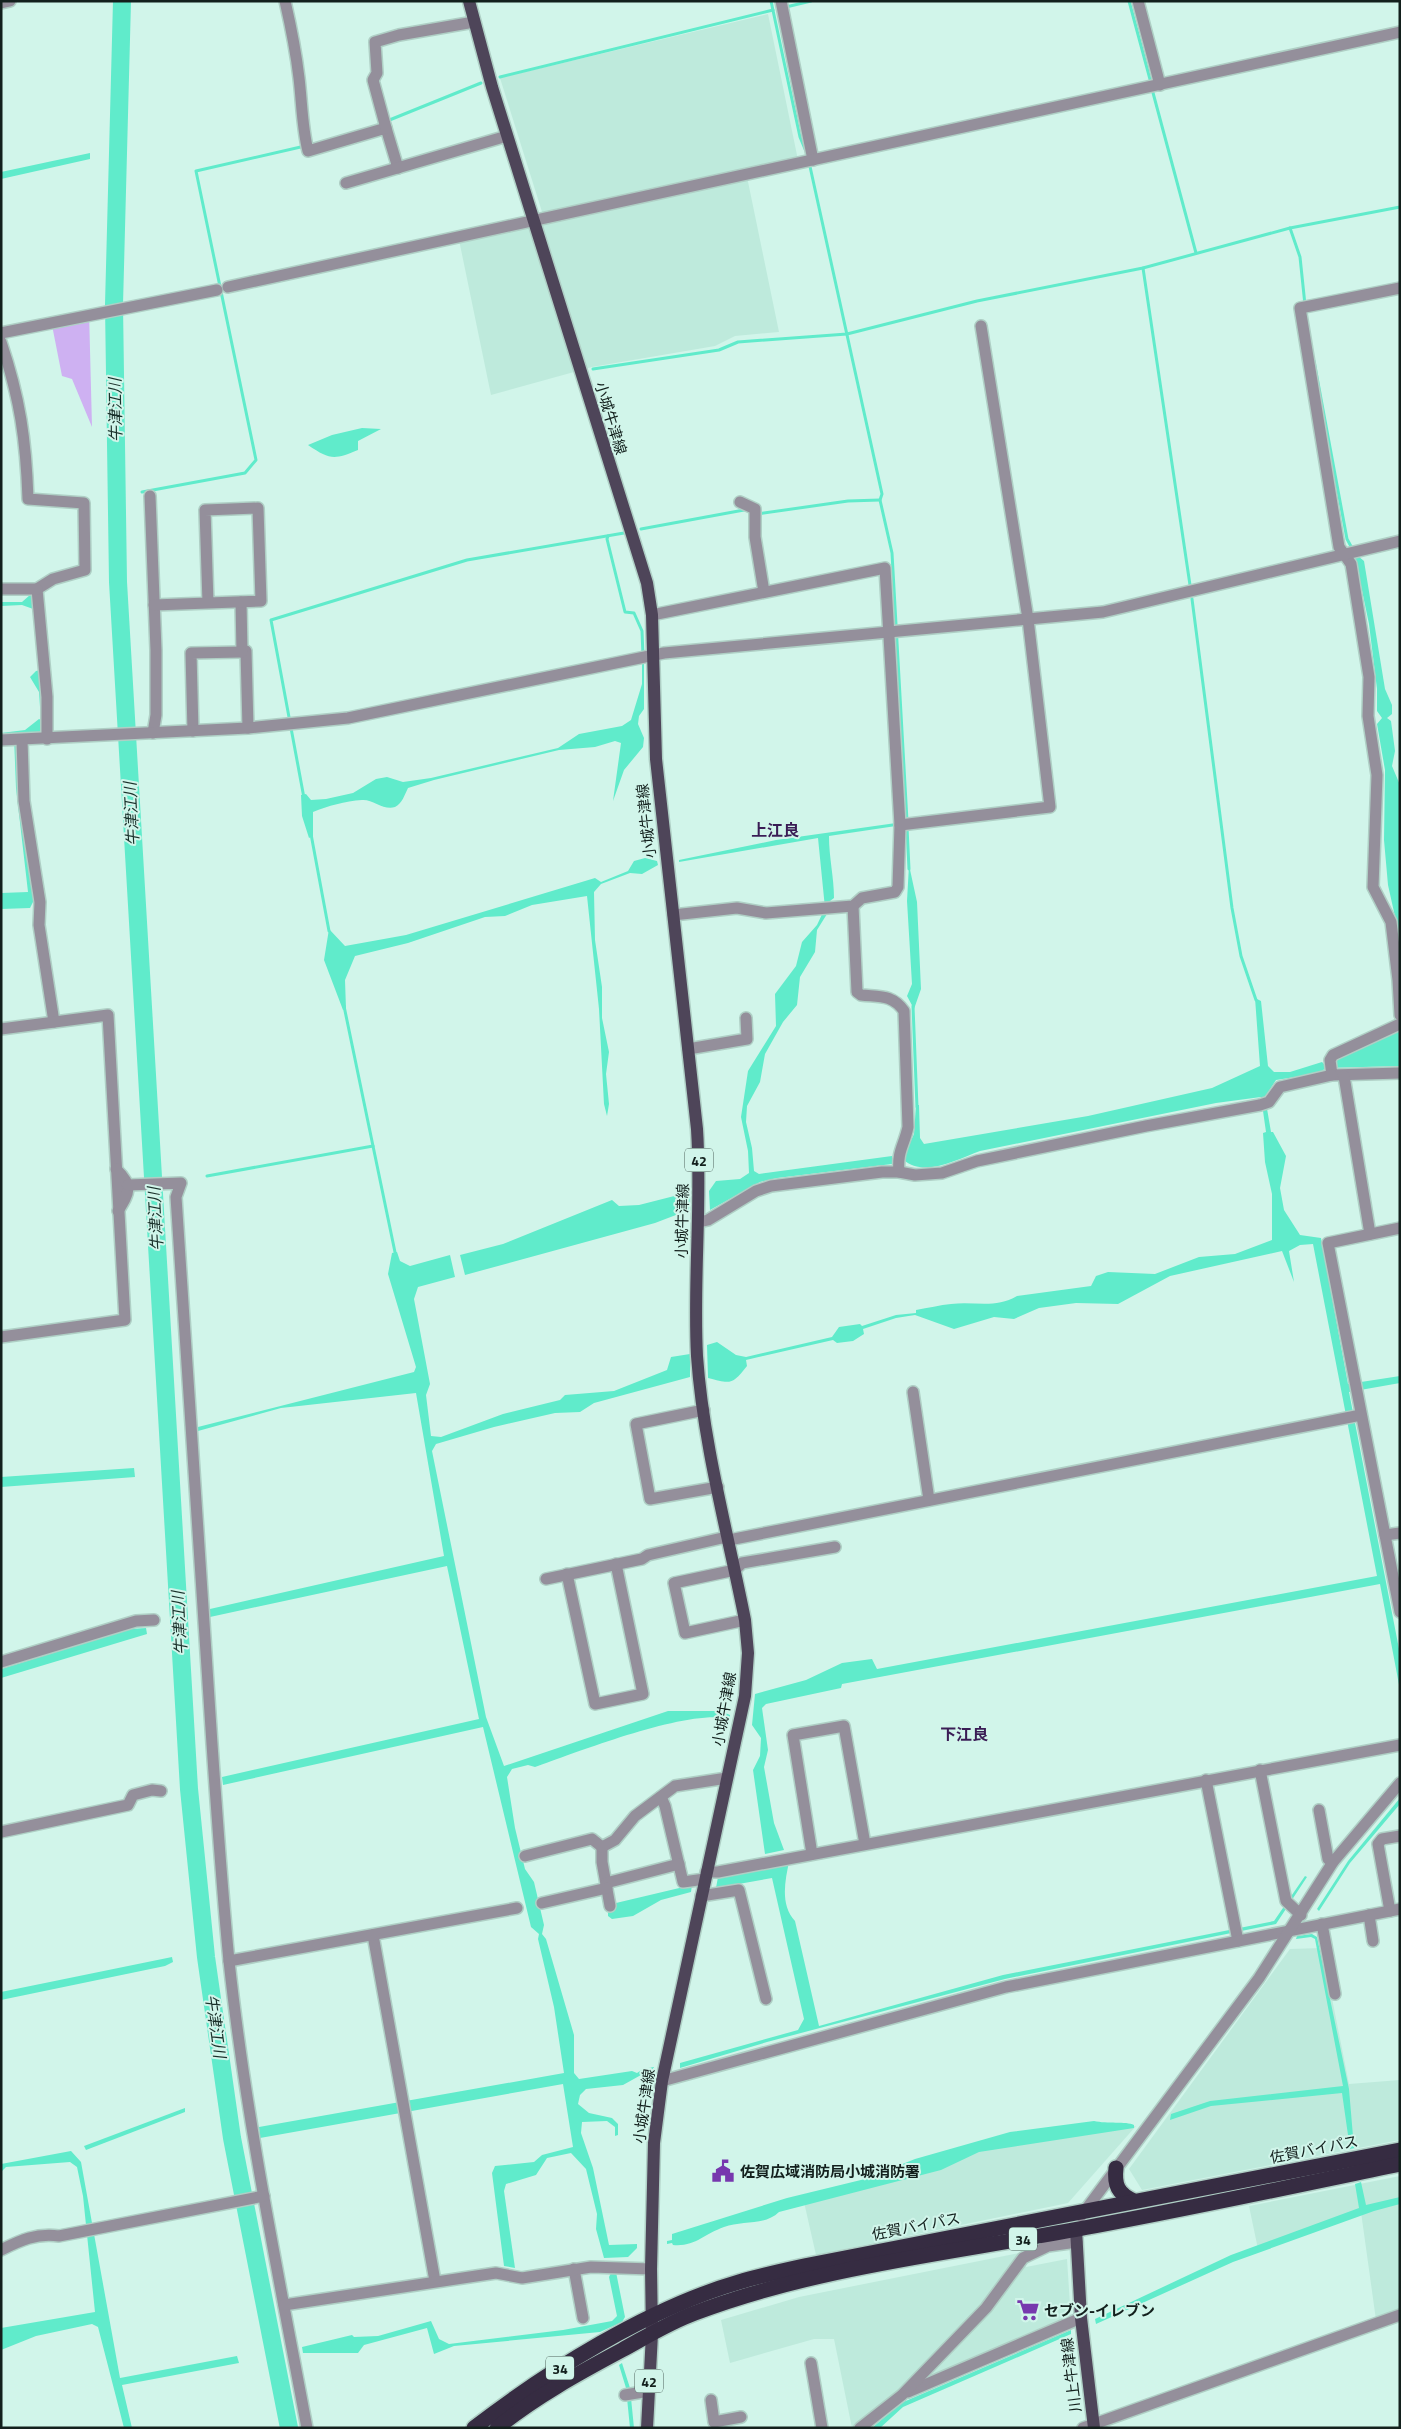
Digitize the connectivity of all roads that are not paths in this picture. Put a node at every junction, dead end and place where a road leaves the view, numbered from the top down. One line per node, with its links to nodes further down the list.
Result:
1 (10, 1): 6 (street)
2 (285, 1): 10 (street)
3 (469, 1): 7 (main road, 小城牛津線 / 42)
4 (781, 1): 12 (street)
5 (1138, 1): 9 (street)
6 (1, 3)
7 (474, 22): 10 (street); 11 (main road, 小城牛津線 / 42)
8 (1400, 32): 9 (street)
9 (1155, 86): 12 (street)
10 (385, 122): 13 (street)
11 (507, 136): 13 (street); 15 (main road, 小城牛津線 / 42)
12 (808, 161): 15 (street)
13 (398, 168): 14 (street)
14 (346, 184)
15 (534, 222): 18 (street); 30 (main road, 小城牛津線 / 42)
16 (1400, 288): 23 (street)
17 (981, 326): 31 (street)
18 (1, 333)
19 (1, 342): 25 (street)
20 (150, 496): 29 (street)
21 (740, 502): 26 (street)
22 (1400, 542): 23 (street)
23 (1351, 552): 31 (street); 43 (street)
24 (1, 589): 25 (street)
25 (38, 589): 38 (street)
26 (764, 592): 30 (street); 32 (street)
27 (241, 602): 28 (street); 28 (street); 33 (street)
28 (208, 603): 29 (street)
29 (154, 604): 37 (street)
30 (652, 615): 34 (main road, 小城牛津線 / 42)
31 (1028, 619): 32 (street); 40 (street)
32 (895, 631): 34 (street); 40 (street)
33 (242, 652): 35 (street); 36 (street)
34 (646, 656): 35 (street); 42 (main road, 小城牛津線 / 42)
35 (248, 728): 36 (street)
36 (193, 731): 37 (street)
37 (153, 733): 38 (street)
38 (47, 739): 39 (street)
39 (11, 740): 45 (street)
40 (900, 825): 41 (street)
41 (853, 906): 42 (street); 52 (street)
42 (673, 915): 48 (main road, 小城牛津線 / 42)
43 (1400, 1015)
44 (746, 1018): 48 (street)
45 (54, 1022): 47 (street); 53 (street)
46 (1400, 1024): 49 (street)
47 (1, 1028)
48 (688, 1049): 56 (main road, 小城牛津線 / 42)
49 (1331, 1068): 51 (street); 52 (street)
50 (1400, 1073): 51 (street)
51 (1344, 1076): 58 (street)
52 (899, 1164): 56 (street)
53 (116, 1168): 54 (street); 55 (street)
54 (128, 1185): 55 (street); 107 (street)
55 (118, 1211): 59 (street)
56 (699, 1222): 61 (main road, 小城牛津線 / 42)
57 (1400, 1228): 58 (street)
58 (1370, 1234): 62 (street)
59 (1, 1337)
60 (913, 1392): 64 (street)
61 (704, 1410): 63 (main road, 小城牛津線 / 42); 63 (street)
62 (1361, 1415): 64 (street); 66 (street)
63 (718, 1486): 67 (main road, 小城牛津線 / 42)
64 (929, 1500): 67 (street)
65 (1400, 1533): 66 (street)
66 (1385, 1536): 73 (street)
67 (729, 1540): 69 (street); 70 (main road, 小城牛津線 / 42)
68 (836, 1547): 70 (street)
69 (616, 1564): 71 (street); 71 (street)
70 (735, 1570): 75 (main road, 小城牛津線 / 42); 75 (street)
71 (567, 1574): 72 (street)
72 (546, 1579)
73 (1400, 1612)
74 (154, 1620): 76 (street)
75 (745, 1620): 79 (main road, 小城牛津線 / 42)
76 (1, 1662)
77 (1400, 1745): 78 (street)
78 (1260, 1770): 80 (street); 99 (street)
79 (727, 1778): 83 (street); 93 (main road, 小城牛津線 / 42)
80 (1206, 1780): 87 (street); 105 (street)
81 (1400, 1783): 91 (street)
82 (161, 1791): 85 (street)
83 (661, 1797): 88 (street); 92 (street)
84 (1319, 1810): 91 (street)
85 (1, 1832)
86 (1400, 1836): 100 (street)
87 (865, 1844): 89 (street); 89 (street)
88 (602, 1847): 90 (street); 94 (street)
89 (812, 1854): 93 (street)
90 (526, 1856)
91 (1333, 1862): 99 (street)
92 (678, 1864): 93 (street); 94 (street)
93 (705, 1876): 95 (main road, 小城牛津線 / 42)
94 (606, 1885): 96 (street); 97 (street)
95 (701, 1896): 109 (street); 110 (main road, 小城牛津線 / 42)
96 (542, 1903)
97 (610, 1906)
98 (517, 1908): 104 (street)
99 (1293, 1908): 103 (street)
100 (1395, 1910): 101 (street)
101 (1368, 1915): 102 (street); 106 (street)
102 (1322, 1924): 103 (street); 108 (street)
103 (1292, 1930): 105 (street); 113 (street)
104 (373, 1935): 107 (street); 121 (street)
105 (1238, 1941): 110 (street)
106 (1373, 1941)
107 (229, 1961): 114 (street)
108 (1335, 1994)
109 (766, 1999)
110 (662, 2081): 120 (main road, 小城牛津線 / 42)
111 (1400, 2150): 115 (highway, 佐賀バイパス / 34)
112 (1400, 2164): 117 (highway, 佐賀バイパス / 34)
113 (1116, 2168): 115 (highway); 116 (street)
114 (264, 2196): 118 (street); 122 (street)
115 (1134, 2201): 116 (highway, 佐賀バイパス / 34)
116 (1082, 2212): 117 (street); 124 (highway, 佐賀バイパス / 34)
117 (1076, 2236): 126 (main road, 川上牛津線); 127 (highway, 佐賀バイパス / 34); 131 (street)
118 (1, 2250)
119 (574, 2269): 120 (street); 121 (street); 125 (street)
120 (651, 2269): 124 (main road, 小城牛津線 / 42)
121 (435, 2281): 122 (street)
122 (284, 2305): 136 (street)
123 (1400, 2315): 135 (street)
124 (652, 2316): 127 (main road, 小城牛津線 / 42); 137 (highway, 佐賀バイパス / 34)
125 (583, 2318)
126 (1081, 2318): 131 (street); 135 (main road, 川上牛津線)
127 (652, 2334): 129 (main road, 小城牛津線 / 42); 138 (highway, 佐賀バイパス / 34)
128 (811, 2364): 140 (street)
129 (649, 2391): 130 (street); 139 (main road, 小城牛津線 / 42)
130 (630, 2394)
131 (902, 2395): 141 (street)
132 (710, 2400): 134 (street)
133 (740, 2417): 134 (street)
134 (723, 2424)
135 (1090, 2427)
136 (307, 2428)
137 (474, 2428)
138 (497, 2428)
139 (647, 2428)
140 (822, 2428)
141 (860, 2428)

